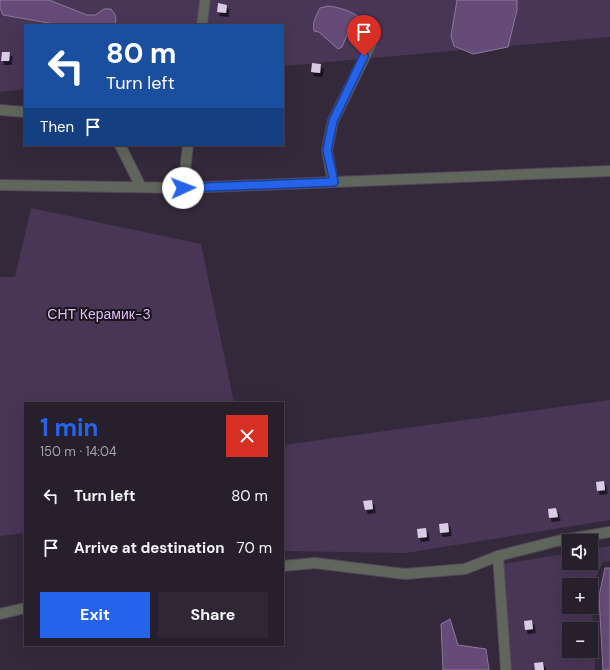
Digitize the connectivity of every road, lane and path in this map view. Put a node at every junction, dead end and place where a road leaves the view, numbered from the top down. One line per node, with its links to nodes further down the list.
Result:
1 (205, 0): 2 (lane)
2 (202, 24)
3 (371, 44): 9 (lane)
4 (0, 110): 5 (lane)
5 (24, 112)
6 (120, 146): 11 (lane)
7 (188, 146): 12 (lane)
8 (610, 171): 9 (lane)
9 (334, 182): 12 (lane)
10 (0, 185): 11 (lane)
11 (141, 187): 12 (lane)
12 (183, 188)
13 (610, 532): 14 (lane)
14 (498, 556): 15 (lane); 18 (lane)
15 (284, 566)
16 (24, 608): 17 (lane)
17 (0, 614)
18 (506, 670)

